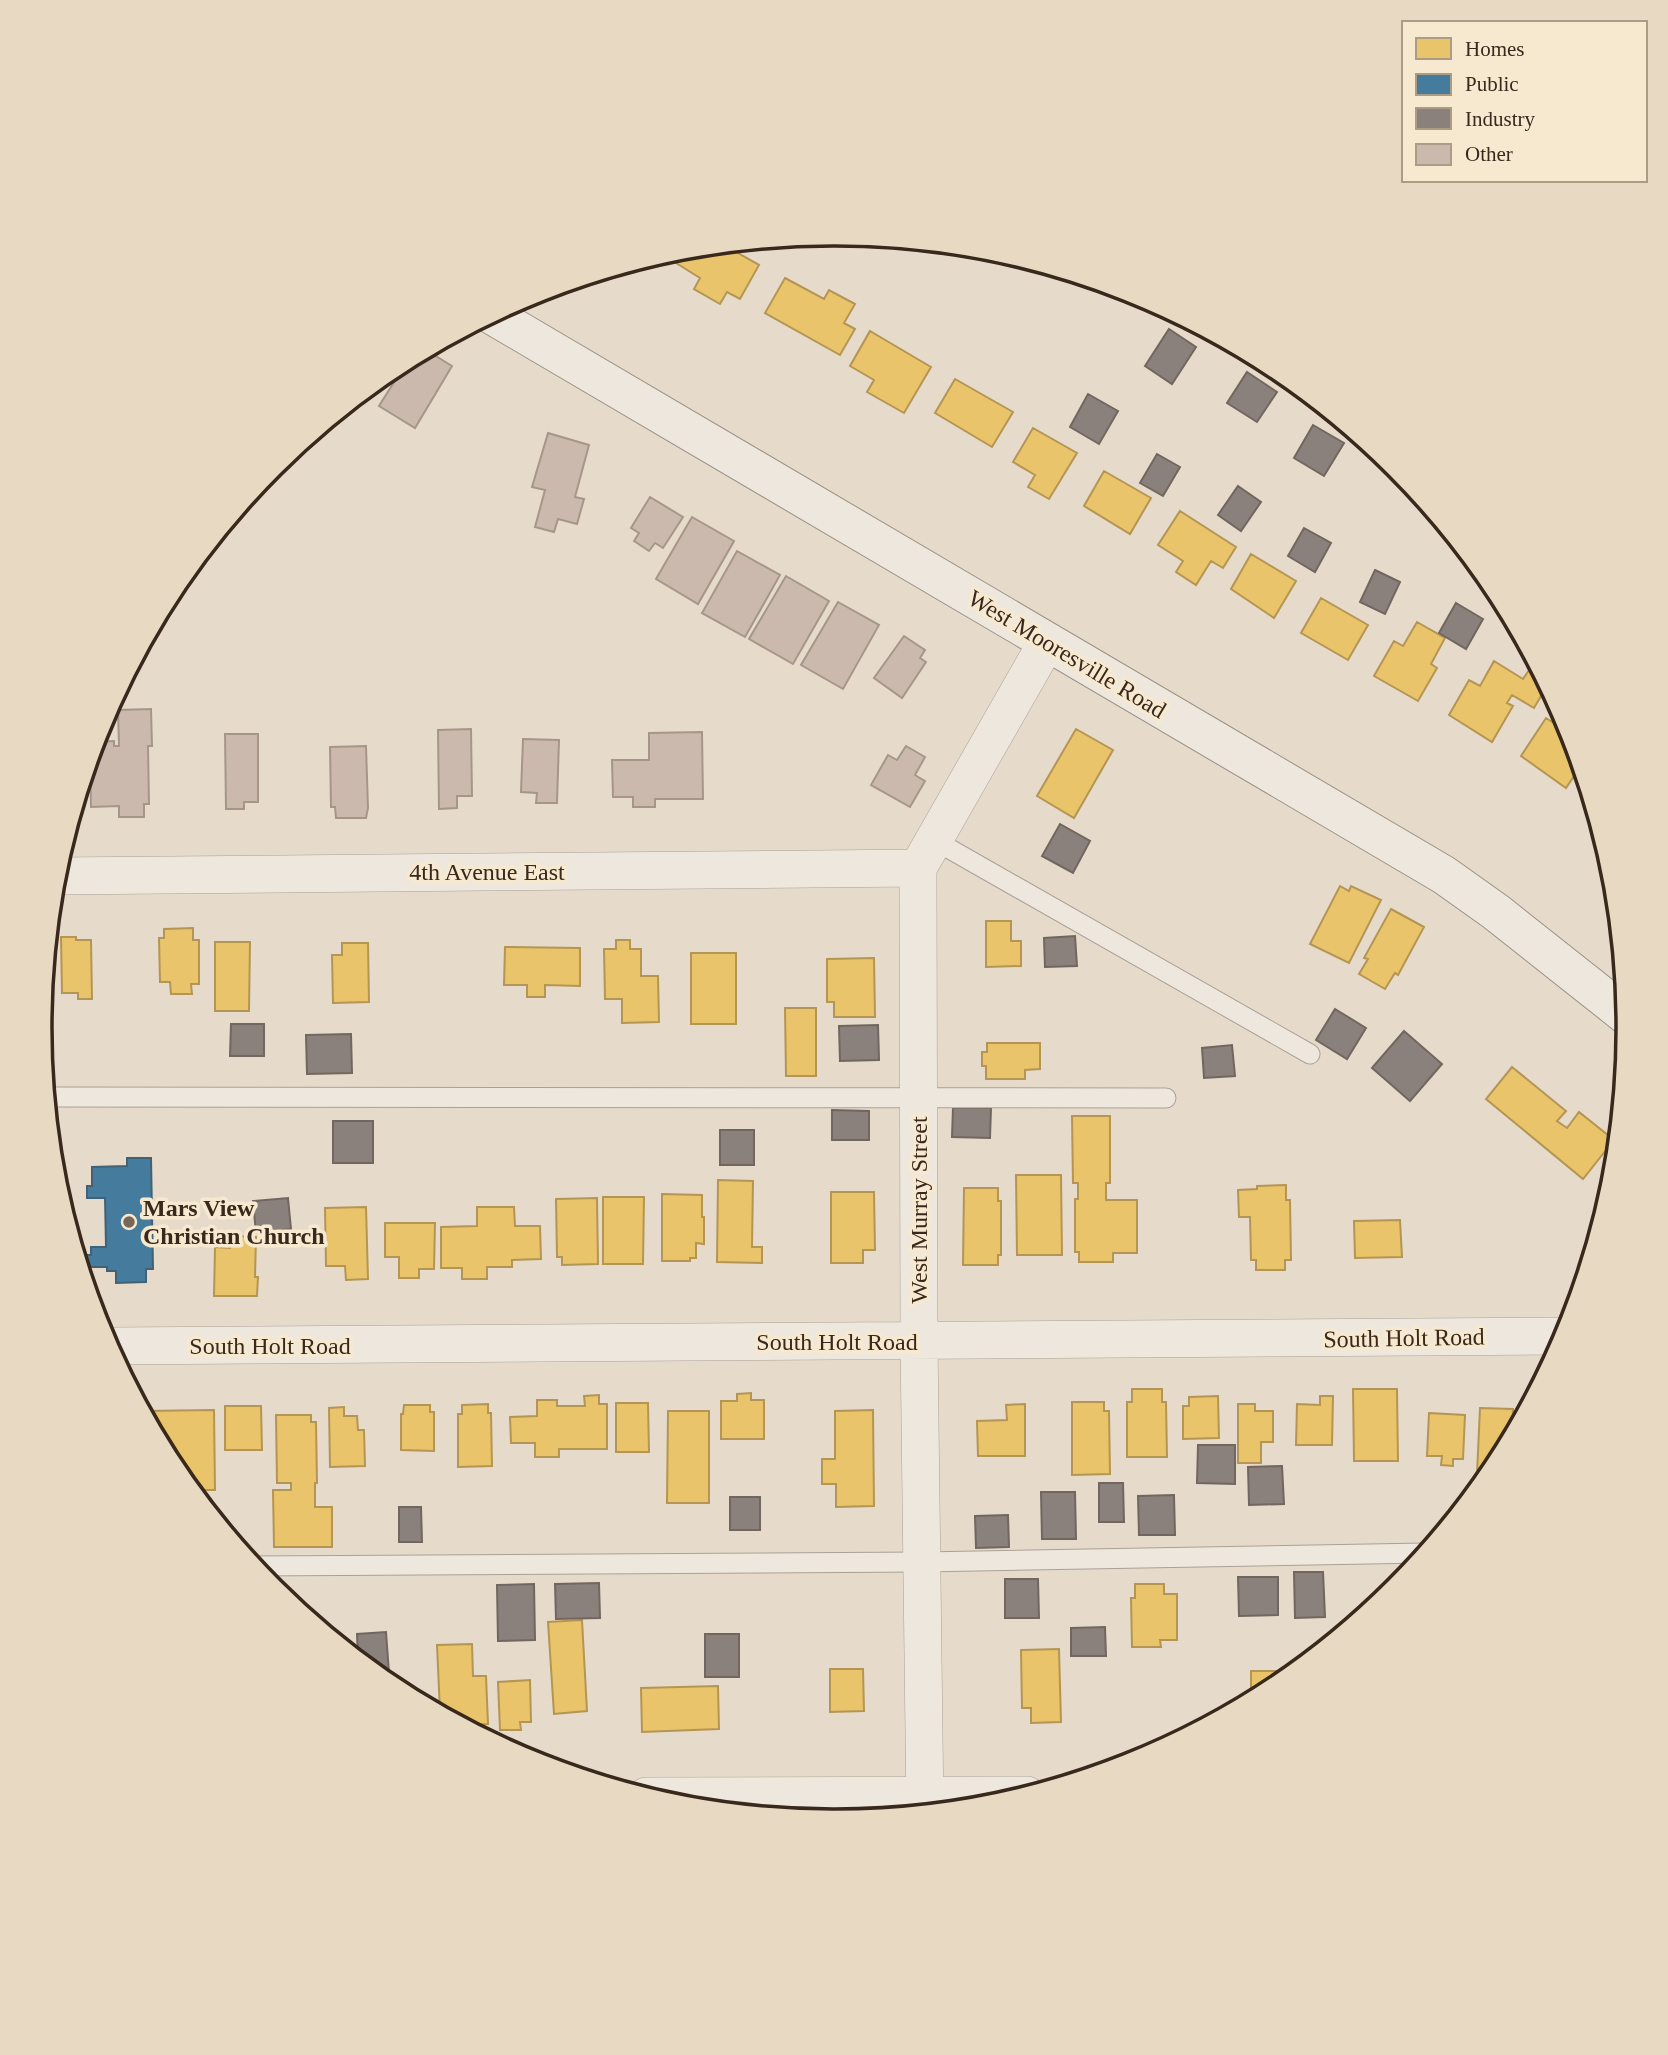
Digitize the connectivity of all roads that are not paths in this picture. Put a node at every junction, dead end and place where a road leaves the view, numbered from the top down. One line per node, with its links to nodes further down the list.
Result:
1 (502, 321): 2 (main road, West Mooresville Road)
2 (1047, 642): 3 (street, West Murray Street); 5 (main road, West Mooresville Road)
3 (926, 854): 4 (street, 4th Avenue East); 6 (lane); 8 (street, West Murray Street)
4 (68, 876)
5 (1615, 1005)
6 (1311, 1054)
7 (56, 1097): 8 (lane)
8 (918, 1097): 9 (lane); 11 (street, West Murray Street)
9 (1166, 1098)
10 (1552, 1336): 11 (street, South Holt Road)
11 (919, 1342): 12 (street, South Holt Road); 14 (street, West Murray Street)
12 (121, 1346)
13 (1412, 1553): 14 (lane)
14 (922, 1562): 15 (lane); 18 (street, West Murray Street)
15 (268, 1566)
16 (705, 1798): 17 (street)
17 (918, 1804)
18 (925, 1804)

